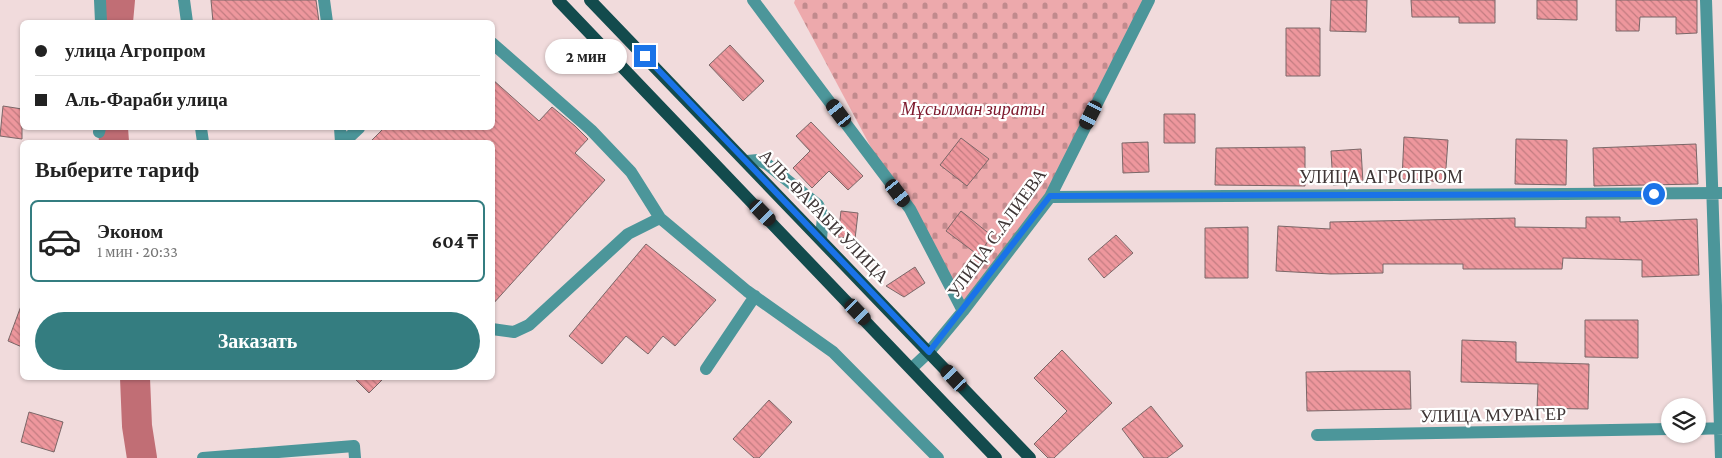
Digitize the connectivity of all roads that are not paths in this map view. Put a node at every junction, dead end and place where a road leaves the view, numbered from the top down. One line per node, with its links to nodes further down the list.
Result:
1 (100, 0): 9 (street)
2 (184, 0): 10 (street)
3 (324, 0): 11 (street)
4 (558, 0): 24 (main road)
5 (590, 0): 15 (main road, АЛЬ-ФАРАБИ УЛИЦА)
6 (752, 0): 21 (street)
7 (1149, 0): 17 (street, УЛИЦА С.АЛИЕВА)
8 (1706, 0): 16 (street)
9 (102, 20)
10 (187, 20)
11 (327, 20)
12 (495, 46): 18 (street)
13 (356, 130): 14 (street)
14 (345, 140)
15 (747, 162): 19 (main road, АЛЬ-ФАРАБИ УЛИЦА); 19 (street)
16 (1717, 193): 17 (street, УЛИЦА АГРОПРОМ); 26 (street)
17 (1050, 196): 21 (street, УЛИЦА С.АЛИЕВА)
18 (660, 218): 20 (street); 22 (street)
19 (821, 239): 23 (main road, АЛЬ-ФАРАБИ УЛИЦА)
20 (755, 296): 25 (street); 32 (street)
21 (963, 311): 23 (street, УЛИЦА С.АЛИЕВА)
22 (495, 329)
23 (929, 352): 24 (street, УЛИЦА С.АЛИЕВА); 34 (main road, АЛЬ-ФАРАБИ УЛИЦА)
24 (912, 368): 33 (main road)
25 (706, 369)
26 (1721, 428): 28 (street); 35 (street)
27 (1661, 429): 29 (street, УЛИЦА МУРАГЕР)
28 (1706, 429)
29 (1317, 435)
30 (354, 452): 31 (street)
31 (203, 458)
32 (938, 458)
33 (996, 458)
34 (1030, 458)
35 (1721, 458)

